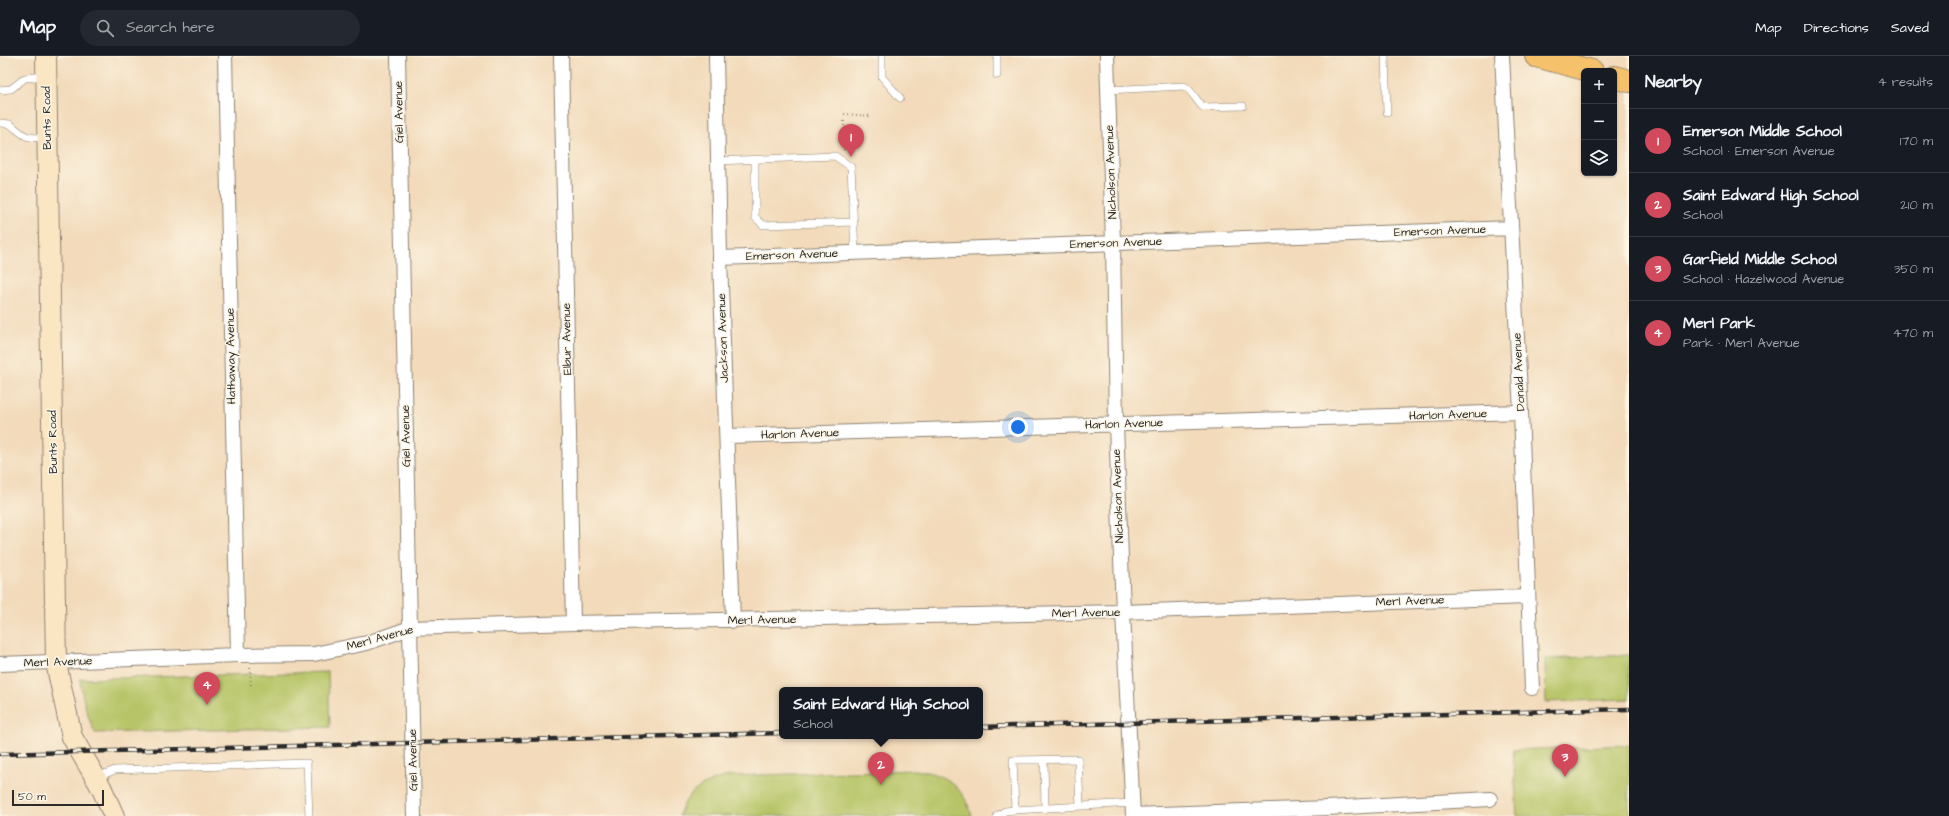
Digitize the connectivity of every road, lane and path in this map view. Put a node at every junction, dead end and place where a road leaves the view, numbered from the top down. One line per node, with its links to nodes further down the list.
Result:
1 (46, 56): 14 (street, Bunts Road)
2 (225, 56): 41 (street, Hathaway Avenue)
3 (398, 56): 40 (street, Giel Avenue)
4 (561, 56): 39 (street, Elbur Avenue)
5 (716, 56): 27 (street, Jackson Avenue)
6 (882, 56): 19 (lane)
7 (997, 56): 13 (lane)
8 (1107, 56): 18 (street, Nicholson Avenue)
9 (1385, 56): 21 (lane)
10 (1502, 56): 29 (street, Donald Avenue)
11 (1536, 56): 12 (main road)
12 (1581, 68)
13 (997, 75)
14 (47, 76): 17 (lane); 24 (street, Bunts Road)
15 (1617, 78): 16 (main road)
16 (1629, 81)
17 (0, 90)
18 (1108, 90): 20 (lane); 30 (street, Nicholson Avenue)
19 (900, 98)
20 (1243, 106)
21 (1387, 112)
22 (871, 116): 25 (path)
23 (0, 123): 24 (lane)
24 (48, 138): 42 (street, Bunts Road)
25 (844, 153)
26 (755, 160): 27 (lane); 28 (lane); 28 (lane)
27 (718, 161): 32 (street, Jackson Avenue)
28 (854, 222): 31 (lane)
29 (1511, 228): 30 (street, Emerson Avenue); 33 (street, Donald Avenue)
30 (1113, 243): 31 (street, Emerson Avenue); 34 (street, Nicholson Avenue)
31 (855, 253): 32 (street, Emerson Avenue)
32 (720, 258): 35 (street, Jackson Avenue)
33 (1521, 412): 34 (street, Harlon Avenue); 36 (street, Donald Avenue)
34 (1116, 424): 35 (street, Harlon Avenue); 37 (street, Nicholson Avenue)
35 (727, 436): 38 (street, Jackson Avenue)
36 (1527, 597): 37 (street, Merl Avenue); 45 (street, Donald Avenue)
37 (1123, 612): 38 (street, Merl Avenue); 52 (street, Nicholson Avenue)
38 (733, 621): 39 (street, Merl Avenue)
39 (573, 623): 40 (street, Merl Avenue)
40 (410, 628): 41 (street, Merl Avenue); 56 (street, Giel Avenue)
41 (244, 655): 42 (street, Merl Avenue); 44 (path)
42 (56, 663): 43 (street, Merl Avenue); 47 (street, Bunts Road)
43 (0, 664)
44 (251, 687)
45 (1532, 688)
46 (1044, 760): 49 (lane); 50 (lane); 51 (lane)
47 (95, 778): 54 (street, Bunts Road); 55 (lane)
48 (1490, 799): 53 (street)
49 (1080, 806): 50 (lane); 52 (lane)
50 (1046, 809): 51 (lane)
51 (1015, 810): 57 (lane)
52 (1133, 811): 53 (street)
53 (1328, 812)
54 (114, 816)
55 (309, 816)
56 (414, 816)
57 (997, 816)

